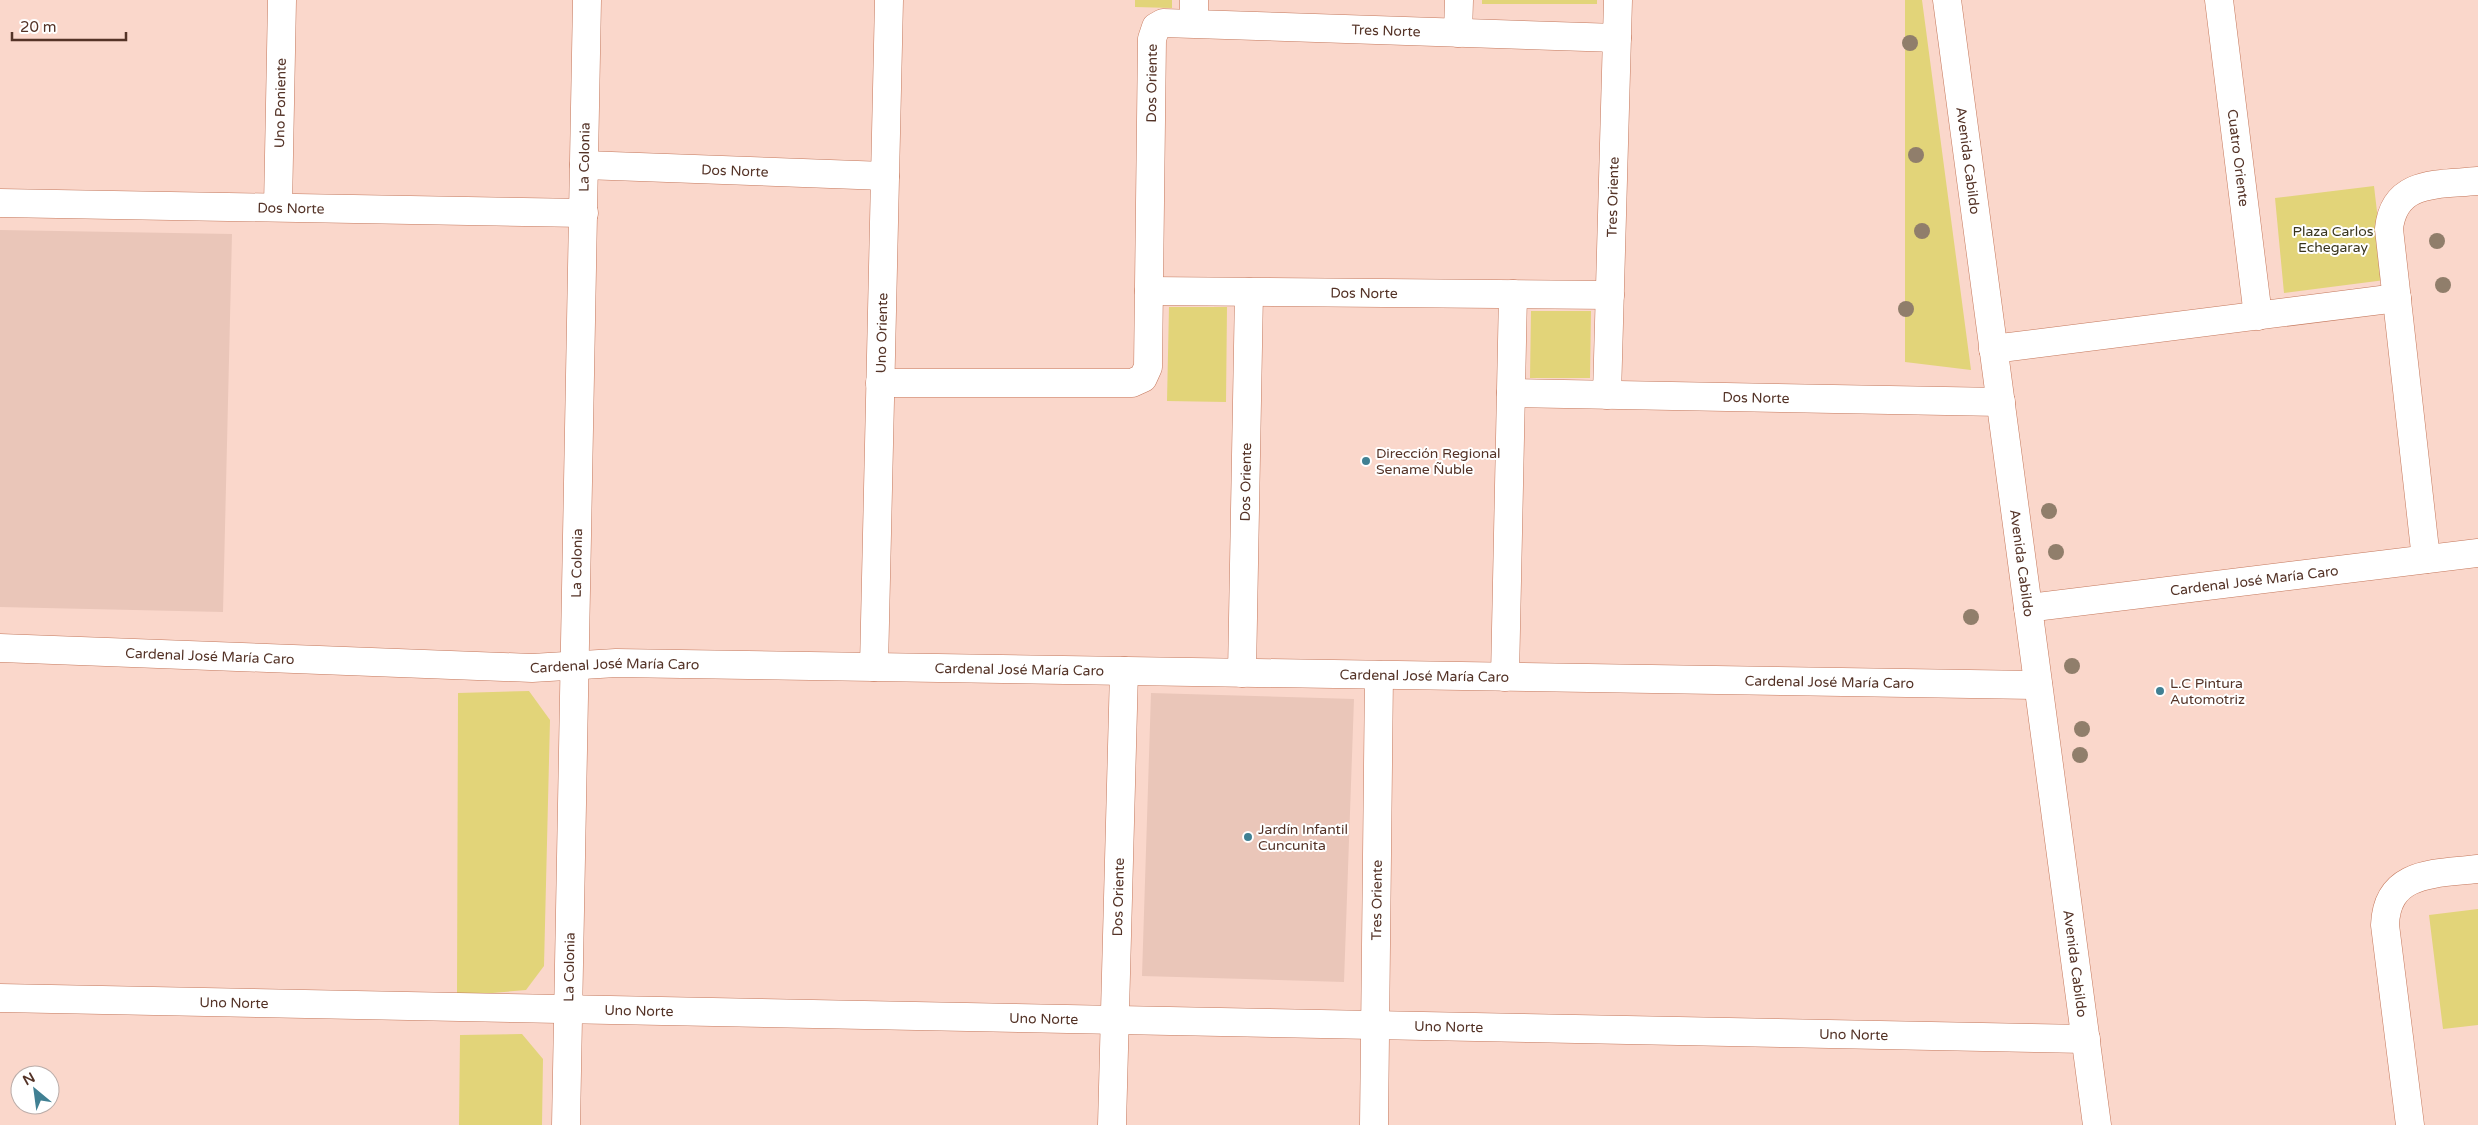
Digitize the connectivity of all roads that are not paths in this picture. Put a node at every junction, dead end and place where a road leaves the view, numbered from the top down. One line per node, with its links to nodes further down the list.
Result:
1 (282, 0): 16 (street, Uno Poniente)
2 (587, 0): 12 (street, La Colonia)
3 (889, 0): 13 (street, Uno Oriente)
4 (1459, 0): 10 (street)
5 (1618, 0): 11 (street, Tres Oriente)
6 (1947, 0): 24 (street, Avenida Cabildo)
7 (2219, 0): 23 (street, Cuatro Oriente)
8 (1194, 11): 9 (street, Tres Norte); 10 (street, Tres Norte)
9 (1156, 27): 18 (street, Dos Oriente)
10 (1458, 33): 11 (street, Tres Norte)
11 (1617, 38): 21 (street, Tres Oriente)
12 (584, 165): 13 (street, Dos Norte); 17 (street, La Colonia)
13 (885, 176): 25 (street, Uno Oriente)
14 (2478, 181): 22 (street)
15 (0, 203): 16 (street, Dos Norte)
16 (278, 207): 17 (street, Dos Norte)
17 (584, 213): 33 (street, La Colonia)
18 (1148, 291): 19 (street, Dos Norte); 25 (street, Dos Oriente)
19 (1249, 292): 20 (street, Dos Norte); 36 (street, Dos Oriente)
20 (1513, 294): 21 (street, Dos Norte); 26 (street)
21 (1610, 295): 27 (street, Tres Oriente)
22 (2397, 298): 23 (street); 30 (street)
23 (2258, 316): 24 (street)
24 (1993, 349): 28 (street, Avenida Cabildo)
25 (880, 382): 34 (street, Uno Oriente)
26 (1511, 393): 27 (street, Dos Norte); 38 (street)
27 (1607, 395): 28 (street, Dos Norte)
28 (2001, 402): 31 (street, Avenida Cabildo)
29 (2478, 553): 30 (street, Cardenal José María Caro)
30 (2426, 559): 31 (street, Cardenal José María Caro)
31 (2028, 608): 39 (street, Avenida Cabildo)
32 (0, 648): 33 (street, Cardenal José María Caro)
33 (575, 666): 34 (street, Cardenal José María Caro); 42 (street, La Colonia)
34 (874, 667): 35 (street, Cardenal José María Caro)
35 (1124, 671): 36 (street, Cardenal José María Caro); 43 (street, Dos Oriente)
36 (1242, 673): 37 (street, Cardenal José María Caro)
37 (1379, 675): 38 (street, Cardenal José María Caro); 44 (street, Tres Oriente)
38 (1505, 677): 39 (street, Cardenal José María Caro)
39 (2038, 685): 45 (street, Avenida Cabildo)
40 (2478, 868): 50 (street)
41 (0, 998): 42 (street, Uno Norte)
42 (569, 1011): 43 (street, Uno Norte); 46 (street, La Colonia)
43 (1116, 1021): 44 (street, Uno Norte); 47 (street, Dos Oriente)
44 (1374, 1026): 45 (street, Uno Norte); 48 (street, Tres Oriente)
45 (2086, 1039): 49 (street, Avenida Cabildo)
46 (566, 1125)
47 (1112, 1125)
48 (1374, 1125)
49 (2097, 1125)
50 (2410, 1125)

